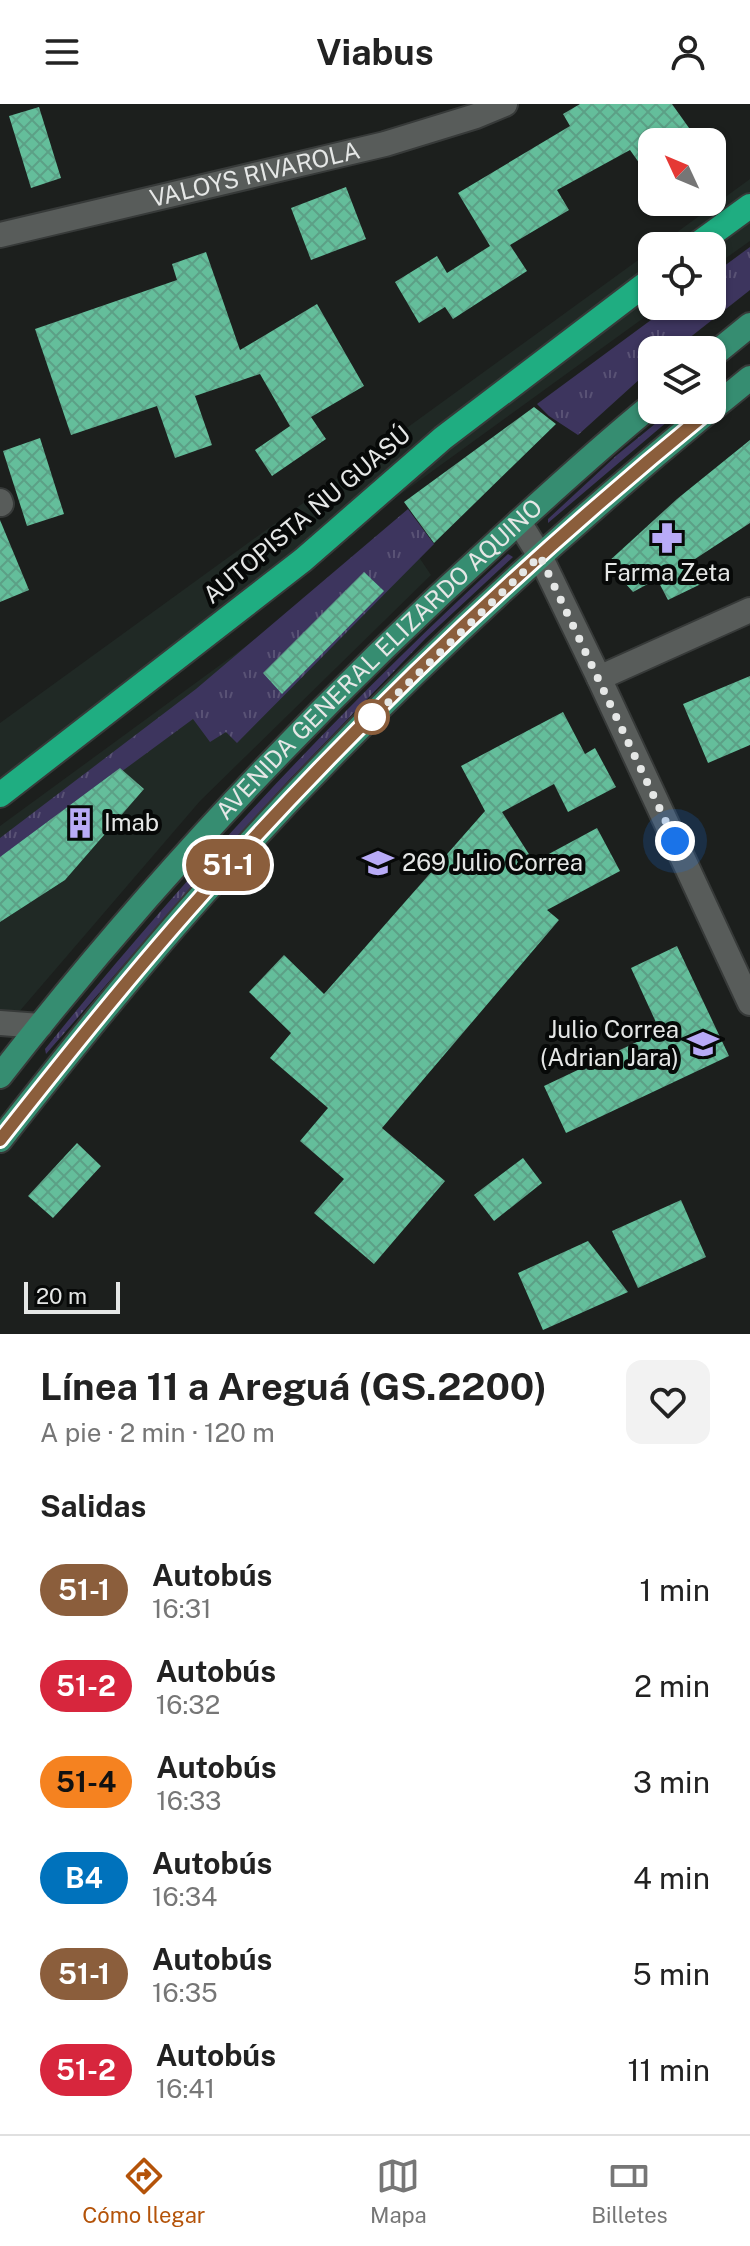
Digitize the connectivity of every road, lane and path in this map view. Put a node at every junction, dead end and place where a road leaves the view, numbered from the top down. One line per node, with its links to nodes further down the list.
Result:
1 (505, 104): 4 (street, VALOYS RIVAROLA)
2 (750, 206): 3 (highway)
3 (714, 232)
4 (0, 235)
5 (638, 290): 16 (highway, AUTOPISTA ÑU GUASÚ)
6 (750, 325): 7 (main road)
7 (726, 345)
8 (750, 378): 9 (main road, AVENIDA GENERAL ELIZARDO AQUINO)
9 (726, 397)
10 (638, 417): 12 (main road, AVENIDA GENERAL ELIZARDO AQUINO)
11 (693, 424): 13 (main road, AVENIDA GENERAL ELIZARDO AQUINO)
12 (519, 522): 13 (street); 19 (main road, AVENIDA GENERAL ELIZARDO AQUINO)
13 (540, 556): 15 (street); 22 (main road, AVENIDA GENERAL ELIZARDO AQUINO)
14 (750, 610): 15 (street)
15 (599, 678): 17 (street)
16 (0, 795)
17 (750, 1003)
18 (0, 1023): 19 (street)
19 (40, 1026): 20 (main road, AVENIDA GENERAL ELIZARDO AQUINO)
20 (15, 1056): 21 (main road, AVENIDA GENERAL ELIZARDO AQUINO); 22 (main road)
21 (0, 1076)
22 (48, 1081): 23 (main road, AVENIDA GENERAL ELIZARDO AQUINO)
23 (0, 1140)

